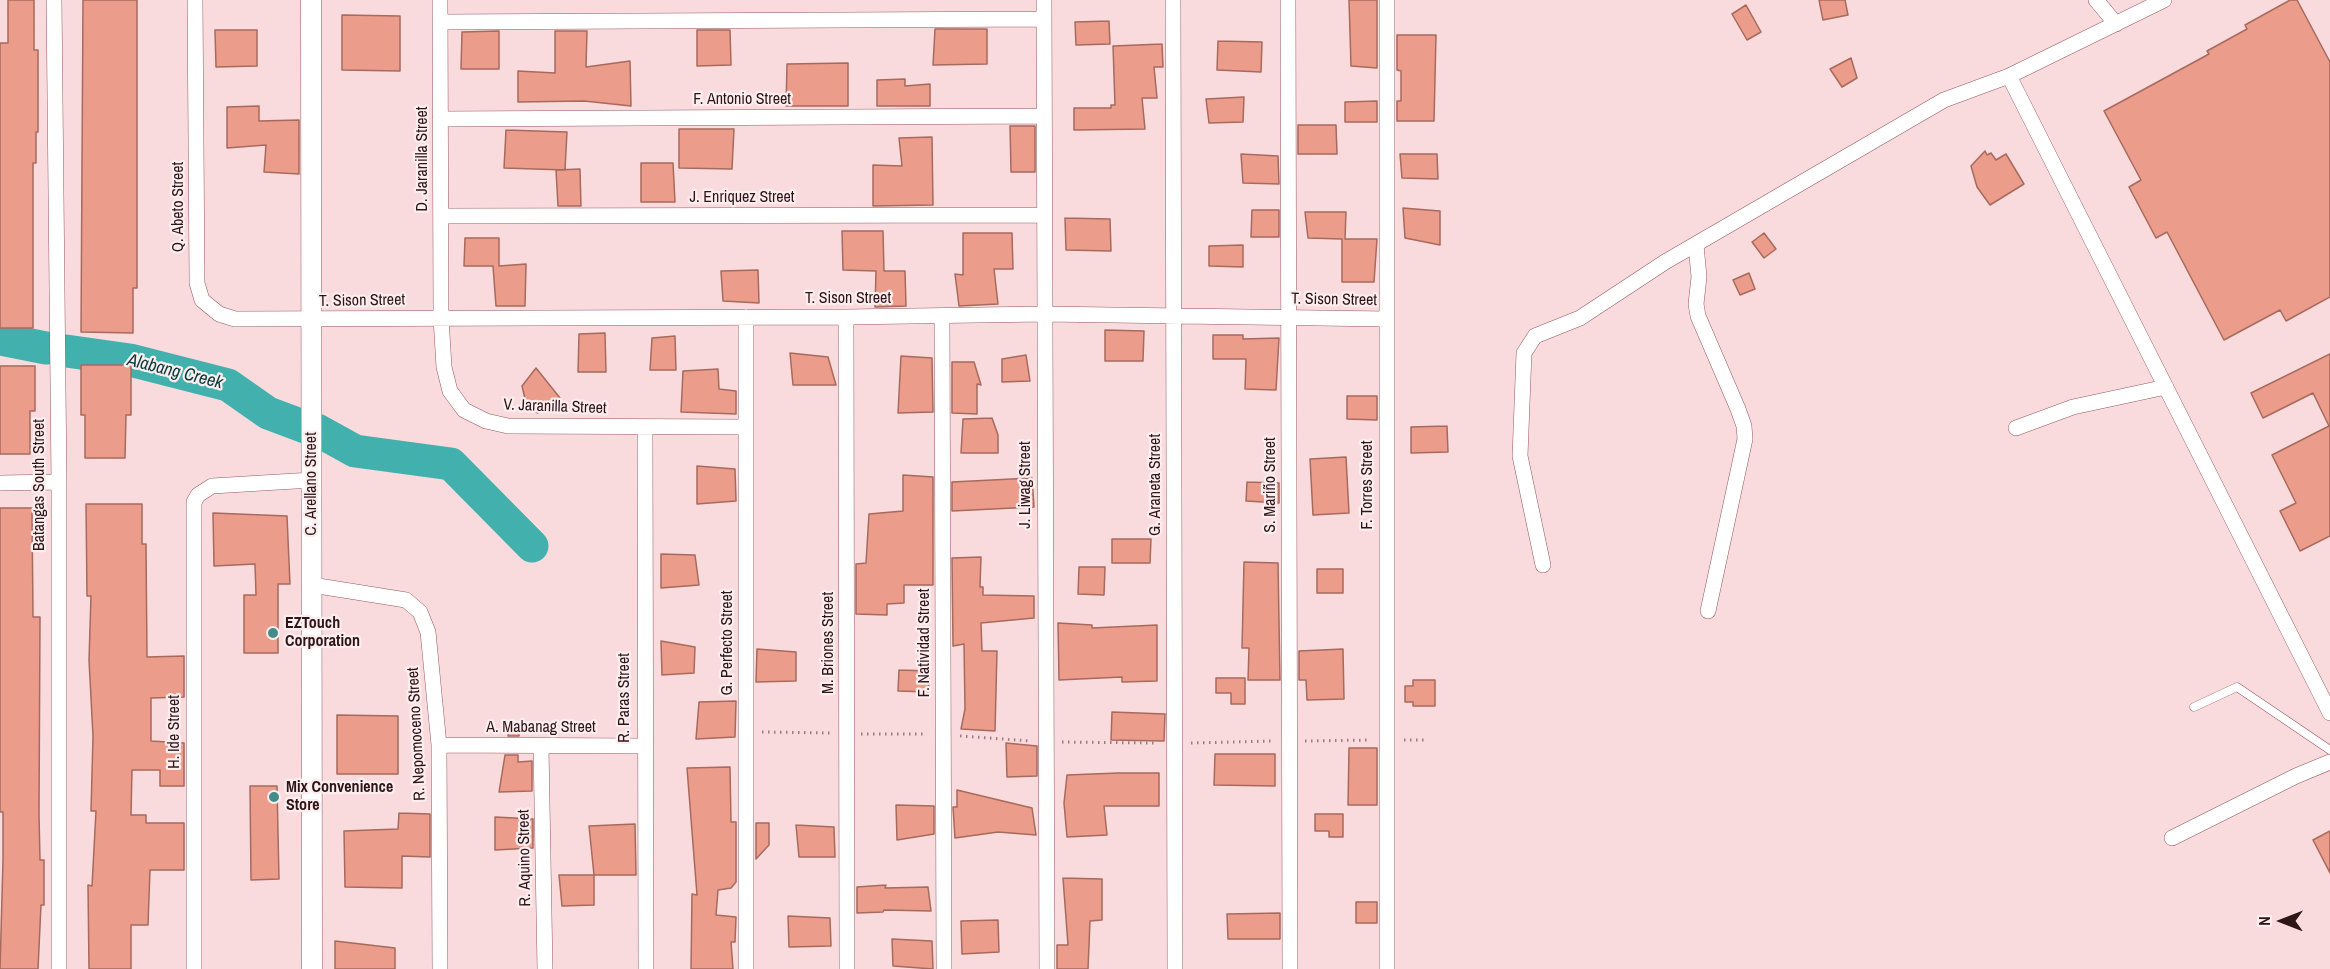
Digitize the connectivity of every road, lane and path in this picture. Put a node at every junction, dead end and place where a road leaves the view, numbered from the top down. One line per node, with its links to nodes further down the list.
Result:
1 (54, 0): 34 (street, Batangas South Street)
2 (195, 0): 27 (street, Q. Abeto Street)
3 (311, 0): 27 (street, C. Arellano Street)
4 (440, 0): 12 (street, D. Jaranilla Street)
5 (1044, 0): 11 (street, J. Liwag Street)
6 (1173, 0): 21 (street, G. Araneta Street)
7 (1288, 0): 26 (street, S. Mariño Street)
8 (1387, 0): 28 (street, F. Torres Street)
9 (2096, 0): 13 (street)
10 (2164, 0): 13 (street)
11 (1044, 19): 12 (street); 15 (street, J. Liwag Street)
12 (440, 22): 16 (street, D. Jaranilla Street)
13 (2116, 24): 14 (street)
14 (2009, 76): 19 (street); 29 (street)
15 (1044, 116): 16 (street, F. Antonio Street); 17 (street, J. Liwag Street)
16 (441, 120): 18 (street, D. Jaranilla Street)
17 (1044, 215): 18 (street, J. Enriquez Street); 20 (street, J. Liwag Street)
18 (441, 216): 25 (street, D. Jaranilla Street)
19 (1696, 245): 36 (street); 38 (street)
20 (1044, 314): 21 (street, T. Sison Street); 22 (street, T. Sison Street); 56 (street, J. Liwag Street)
21 (1173, 315): 26 (street, T. Sison Street); 57 (street, G. Araneta Street)
22 (942, 316): 24 (street, T. Sison Street); 55 (street, F. Natividad Street)
23 (746, 317): 24 (street, T. Sison Street); 25 (street, T. Sison Street); 31 (street, G. Perfecto Street)
24 (846, 317): 54 (street, M. Briones Street)
25 (441, 318): 27 (street, T. Sison Street); 30 (street, V. Jaranilla Street)
26 (1288, 318): 28 (street, T. Sison Street); 58 (street, S. Mariño Street)
27 (310, 319): 33 (street, C. Arellano Street)
28 (1386, 319): 59 (street, F. Torres Street)
29 (2166, 387): 32 (street); 40 (street)
30 (645, 427): 31 (street, V. Jaranilla Street); 42 (street, R. Paras Street)
31 (745, 427): 53 (street, G. Perfecto Street)
32 (2016, 428)
33 (312, 480): 37 (street, C. Arellano Street); 48 (street, H. Ide Street)
34 (59, 482): 35 (street); 47 (street, Batangas South Street)
35 (0, 483)
36 (1543, 565)
37 (312, 585): 41 (street, R. Nepomoceno Street); 49 (street, C. Arellano Street)
38 (1708, 611)
39 (2194, 707): 44 (lane)
40 (2330, 713)
41 (439, 745): 43 (street, A. Mabanag Street); 50 (street, R. Nepomoceno Street)
42 (643, 746): 43 (street, A. Mabanag Street); 52 (street, R. Paras Street)
43 (541, 747): 51 (street, R. Aquino Street)
44 (2330, 750)
45 (2330, 762): 46 (street)
46 (2172, 838)
47 (59, 969)
48 (194, 969)
49 (312, 969)
50 (440, 969)
51 (545, 969)
52 (646, 969)
53 (746, 969)
54 (847, 969)
55 (944, 969)
56 (1047, 969)
57 (1175, 969)
58 (1290, 969)
59 (1387, 969)

